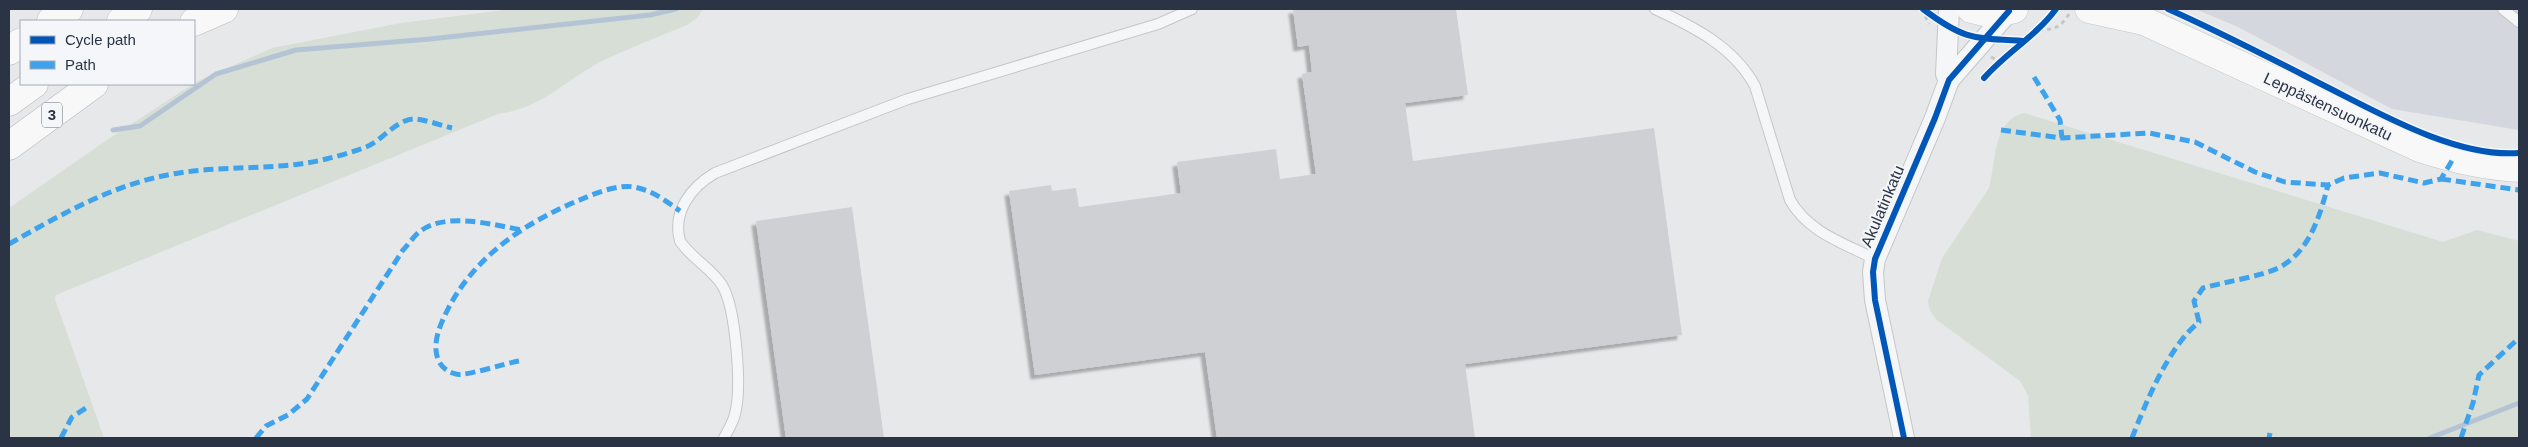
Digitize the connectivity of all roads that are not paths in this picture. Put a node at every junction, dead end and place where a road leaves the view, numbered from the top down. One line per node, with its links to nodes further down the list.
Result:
1 (69, 9): 13 (main road)
2 (138, 9): 14 (main road)
3 (198, 9): 15 (main road)
4 (224, 9): 16 (main road)
5 (1192, 9): 27 (lane)
6 (1655, 9): 26 (lane)
7 (1971, 9): 10 (main road)
8 (2089, 9): 11 (main road, Leppästensuonkatu)
9 (2504, 9): 17 (lane)
10 (2012, 10): 20 (street, Akulatinkatu)
11 (2136, 15): 25 (main road, Leppästensuonkatu)
12 (1949, 18): 20 (street, Akulatinkatu)
13 (52, 20)
14 (122, 20)
15 (182, 20)
16 (195, 22)
17 (2519, 22)
18 (20, 43): 19 (main road)
19 (9, 51)
20 (1949, 80): 26 (street, Akulatinkatu)
21 (33, 85): 23 (main road)
22 (93, 85): 24 (main road, 3)
23 (9, 102)
24 (9, 146)
25 (2519, 168)
26 (1875, 259): 28 (street, Akulatinkatu)
27 (724, 438)
28 (1904, 438)

